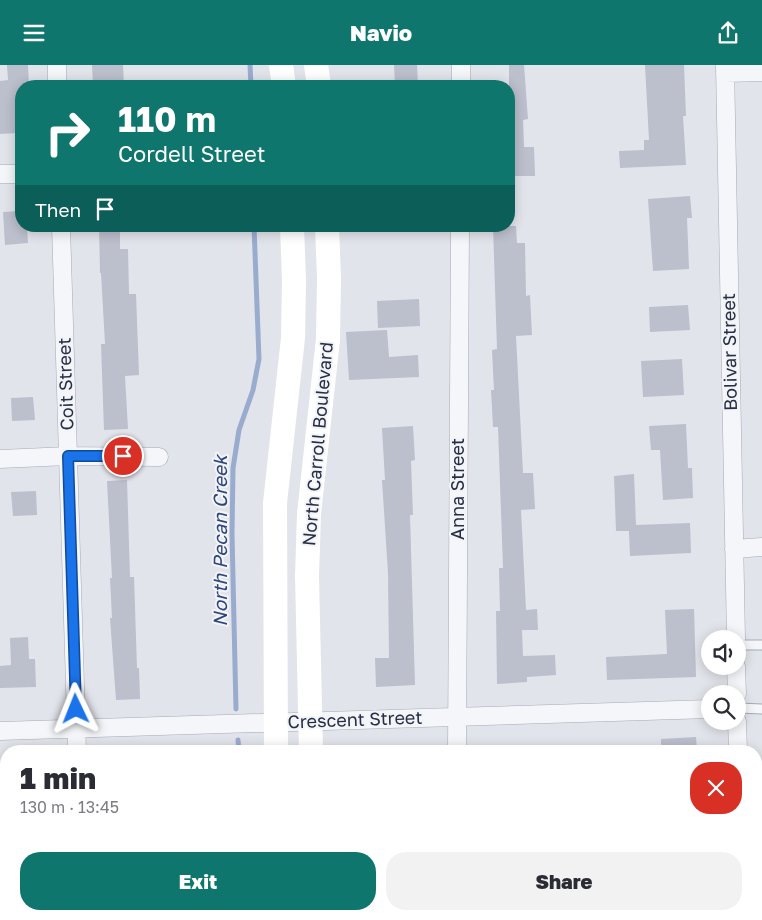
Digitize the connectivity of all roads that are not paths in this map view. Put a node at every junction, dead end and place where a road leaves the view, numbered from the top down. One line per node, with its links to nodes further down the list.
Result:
1 (57, 65): 7 (street)
2 (281, 65): 8 (main road)
3 (316, 65): 9 (main road)
4 (461, 65): 10 (street)
5 (725, 69): 6 (street); 21 (street, Bolivar Street)
6 (762, 72)
7 (57, 80)
8 (283, 80)
9 (319, 80)
10 (460, 80)
11 (0, 174): 12 (street)
12 (15, 174)
13 (61, 232): 17 (street, Coit Street)
14 (292, 232): 30 (main road, North Carroll Boulevard)
15 (327, 232): 29 (main road, North Carroll Boulevard)
16 (460, 232): 28 (street, Anna Street)
17 (68, 456): 18 (street); 19 (street); 31 (street, Coit Street)
18 (159, 457)
19 (0, 459)
20 (762, 547): 21 (street)
21 (734, 549): 22 (street, Bolivar Street)
22 (736, 630)
23 (746, 645): 24 (lane)
24 (762, 645)
25 (746, 708): 27 (lane)
26 (701, 709): 28 (street, Crescent Street)
27 (762, 709)
28 (457, 717): 29 (street, Crescent Street); 37 (street, Anna Street)
29 (311, 721): 30 (street, Crescent Street); 36 (main road, North Carroll Boulevard)
30 (276, 723): 31 (street, Crescent Street); 35 (main road, North Carroll Boulevard)
31 (76, 729): 33 (street, Crescent Street); 34 (street, Coit Street)
32 (737, 730): 38 (street)
33 (0, 731)
34 (77, 745)
35 (276, 745)
36 (311, 745)
37 (457, 745)
38 (738, 745)

